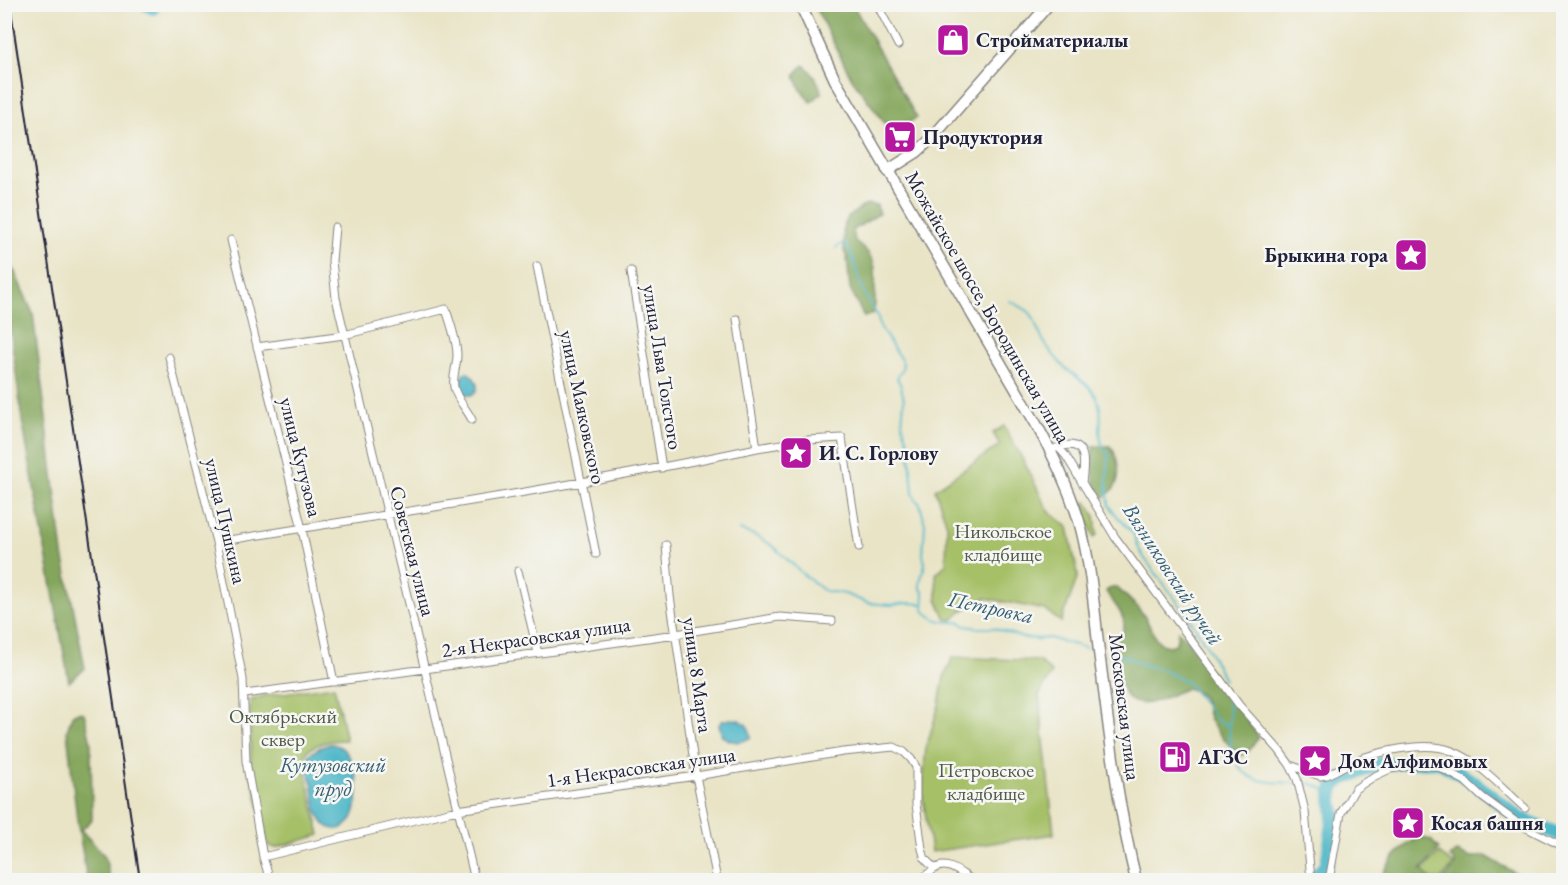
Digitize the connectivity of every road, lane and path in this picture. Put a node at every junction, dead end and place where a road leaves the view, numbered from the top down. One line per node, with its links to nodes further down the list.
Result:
1 (800, 4): 5 (main road, Можайское шоссе, Бородинская улица)
2 (877, 4): 4 (street)
3 (1049, 4): 5 (main road)
4 (898, 45)
5 (887, 171): 16 (main road, Можайское шоссе, Бородинская улица)
6 (335, 227): 11 (street, Советская улица)
7 (231, 240): 12 (street, улица Кутузова)
8 (537, 266): 18 (street, улица Маяковского)
9 (631, 271): 17 (street, улица Льва Толстого)
10 (737, 319): 15 (street)
11 (344, 335): 12 (street); 14 (street); 20 (street, Советская улица)
12 (258, 347): 21 (street, улица Кутузова)
13 (168, 357): 23 (street, улица Пушкина)
14 (472, 420)
15 (758, 448): 17 (street); 25 (street)
16 (1055, 449): 19 (street); 19 (street); 22 (main road, Можайское шоссе, Бородинская улица)
17 (662, 468): 18 (street)
18 (581, 482): 20 (street); 26 (street, улица Маяковского)
19 (1082, 483): 34 (street)
20 (387, 515): 21 (street); 31 (street, Советская улица)
21 (302, 528): 23 (street); 32 (street, улица Кутузова)
22 (1083, 537): 46 (main road, Московская улица)
23 (216, 542): 33 (street, улица Пушкина)
24 (666, 545): 29 (street, улица 8 Марта)
25 (859, 547)
26 (596, 554)
27 (518, 571): 30 (street)
28 (832, 621): 29 (street, 2-я Некрасовская улица)
29 (676, 634): 30 (street, 2-я Некрасовская улица); 35 (street, улица 8 Марта)
30 (538, 653): 31 (street, 2-я Некрасовская улица)
31 (425, 670): 32 (street, 2-я Некрасовская улица); 37 (street, Советская улица)
32 (334, 682): 33 (street, 2-я Некрасовская улица)
33 (245, 694): 39 (street, улица Пушкина)
34 (1290, 765): 36 (street); 47 (street)
35 (696, 776): 37 (street, 1-я Некрасовская улица); 40 (street, 1-я Некрасовская улица); 43 (street, улица 8 Марта)
36 (1525, 808)
37 (457, 810): 39 (street, 1-я Некрасовская улица); 42 (street, Советская улица)
38 (1563, 847): 48 (street)
39 (263, 857): 41 (street, улица Пушкина)
40 (934, 868): 44 (street); 45 (street)
41 (270, 880)
42 (475, 880)
43 (717, 880)
44 (917, 880)
45 (972, 880)
46 (1136, 880)
47 (1311, 880)
48 (1326, 880)

